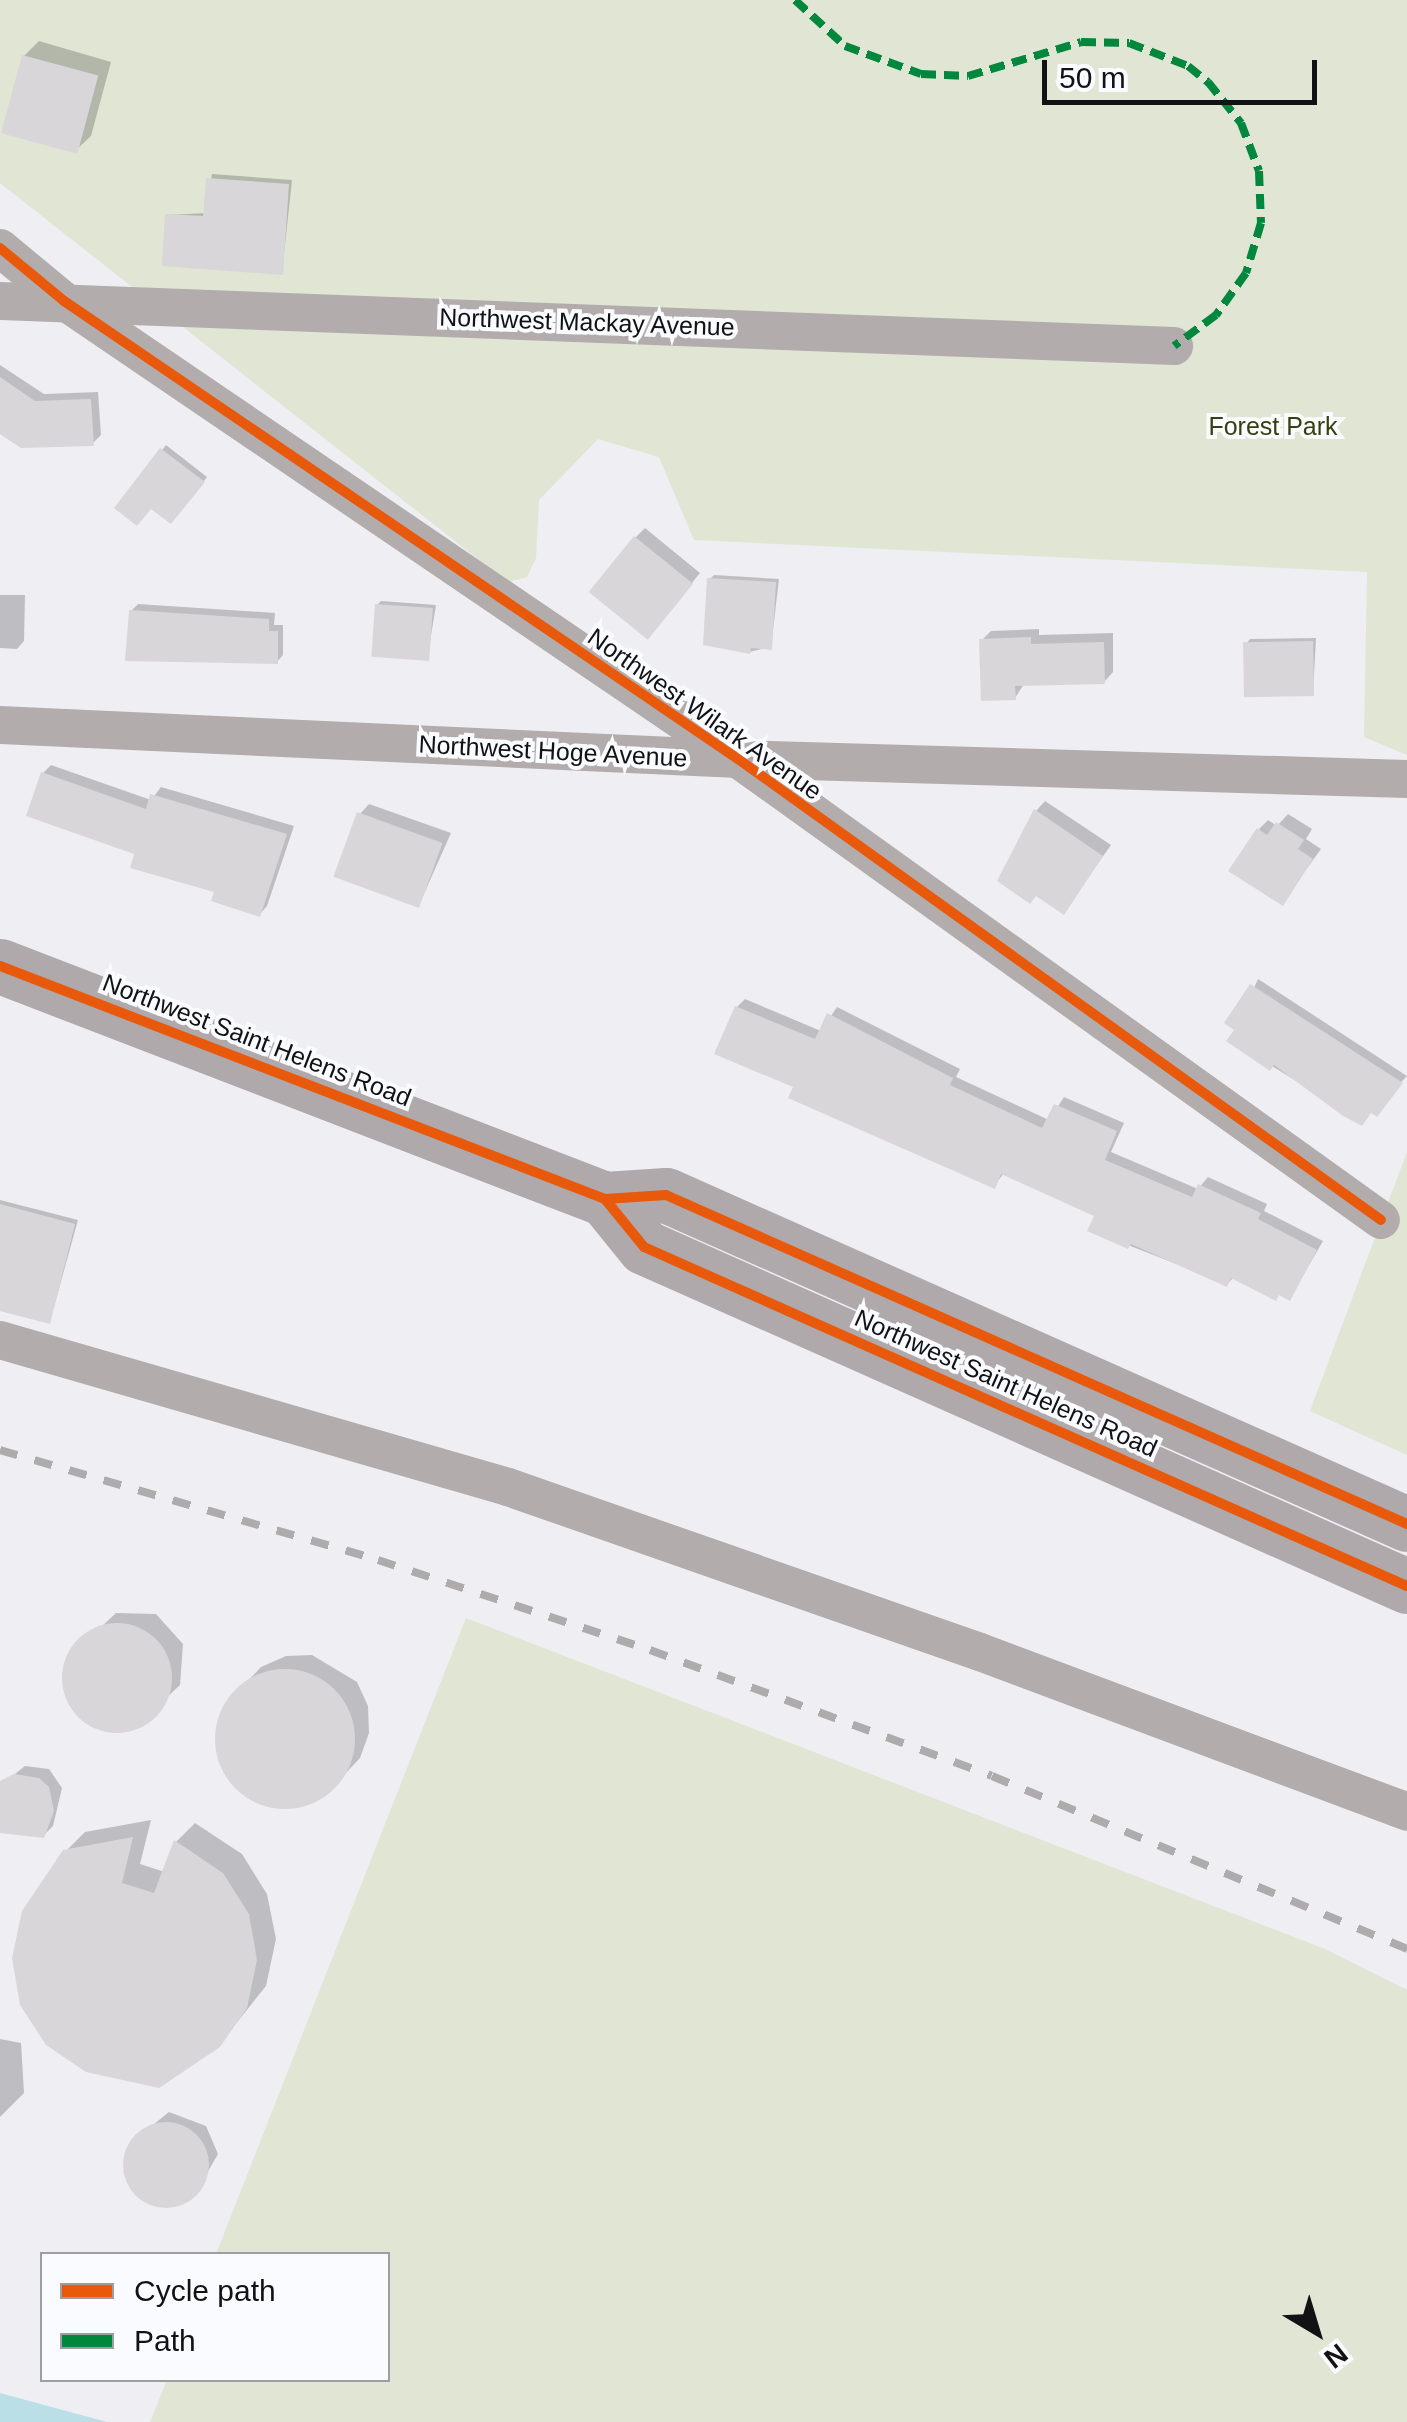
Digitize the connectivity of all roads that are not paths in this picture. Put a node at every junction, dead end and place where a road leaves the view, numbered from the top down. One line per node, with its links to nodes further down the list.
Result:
1 (0, 248): 3 (street, Northwest Wilark Avenue)
2 (0, 301): 3 (street, Northwest Mackay Avenue)
3 (64, 301): 4 (street, Northwest Mackay Avenue); 6 (street, Northwest Wilark Avenue)
4 (1174, 346)
5 (0, 724): 6 (street, Northwest Hoge Avenue)
6 (738, 759): 7 (street, Northwest Hoge Avenue); 10 (street, Northwest Wilark Avenue)
7 (1407, 779)
8 (2, 964): 9 (highway, Northwest Saint Helens Road)
9 (605, 1199): 12 (highway, Northwest Saint Helens Road); 13 (highway, Northwest Saint Helens Road)
10 (1382, 1220)
11 (0, 1340): 14 (street)
12 (1407, 1524)
13 (1407, 1586)
14 (1407, 1812)

